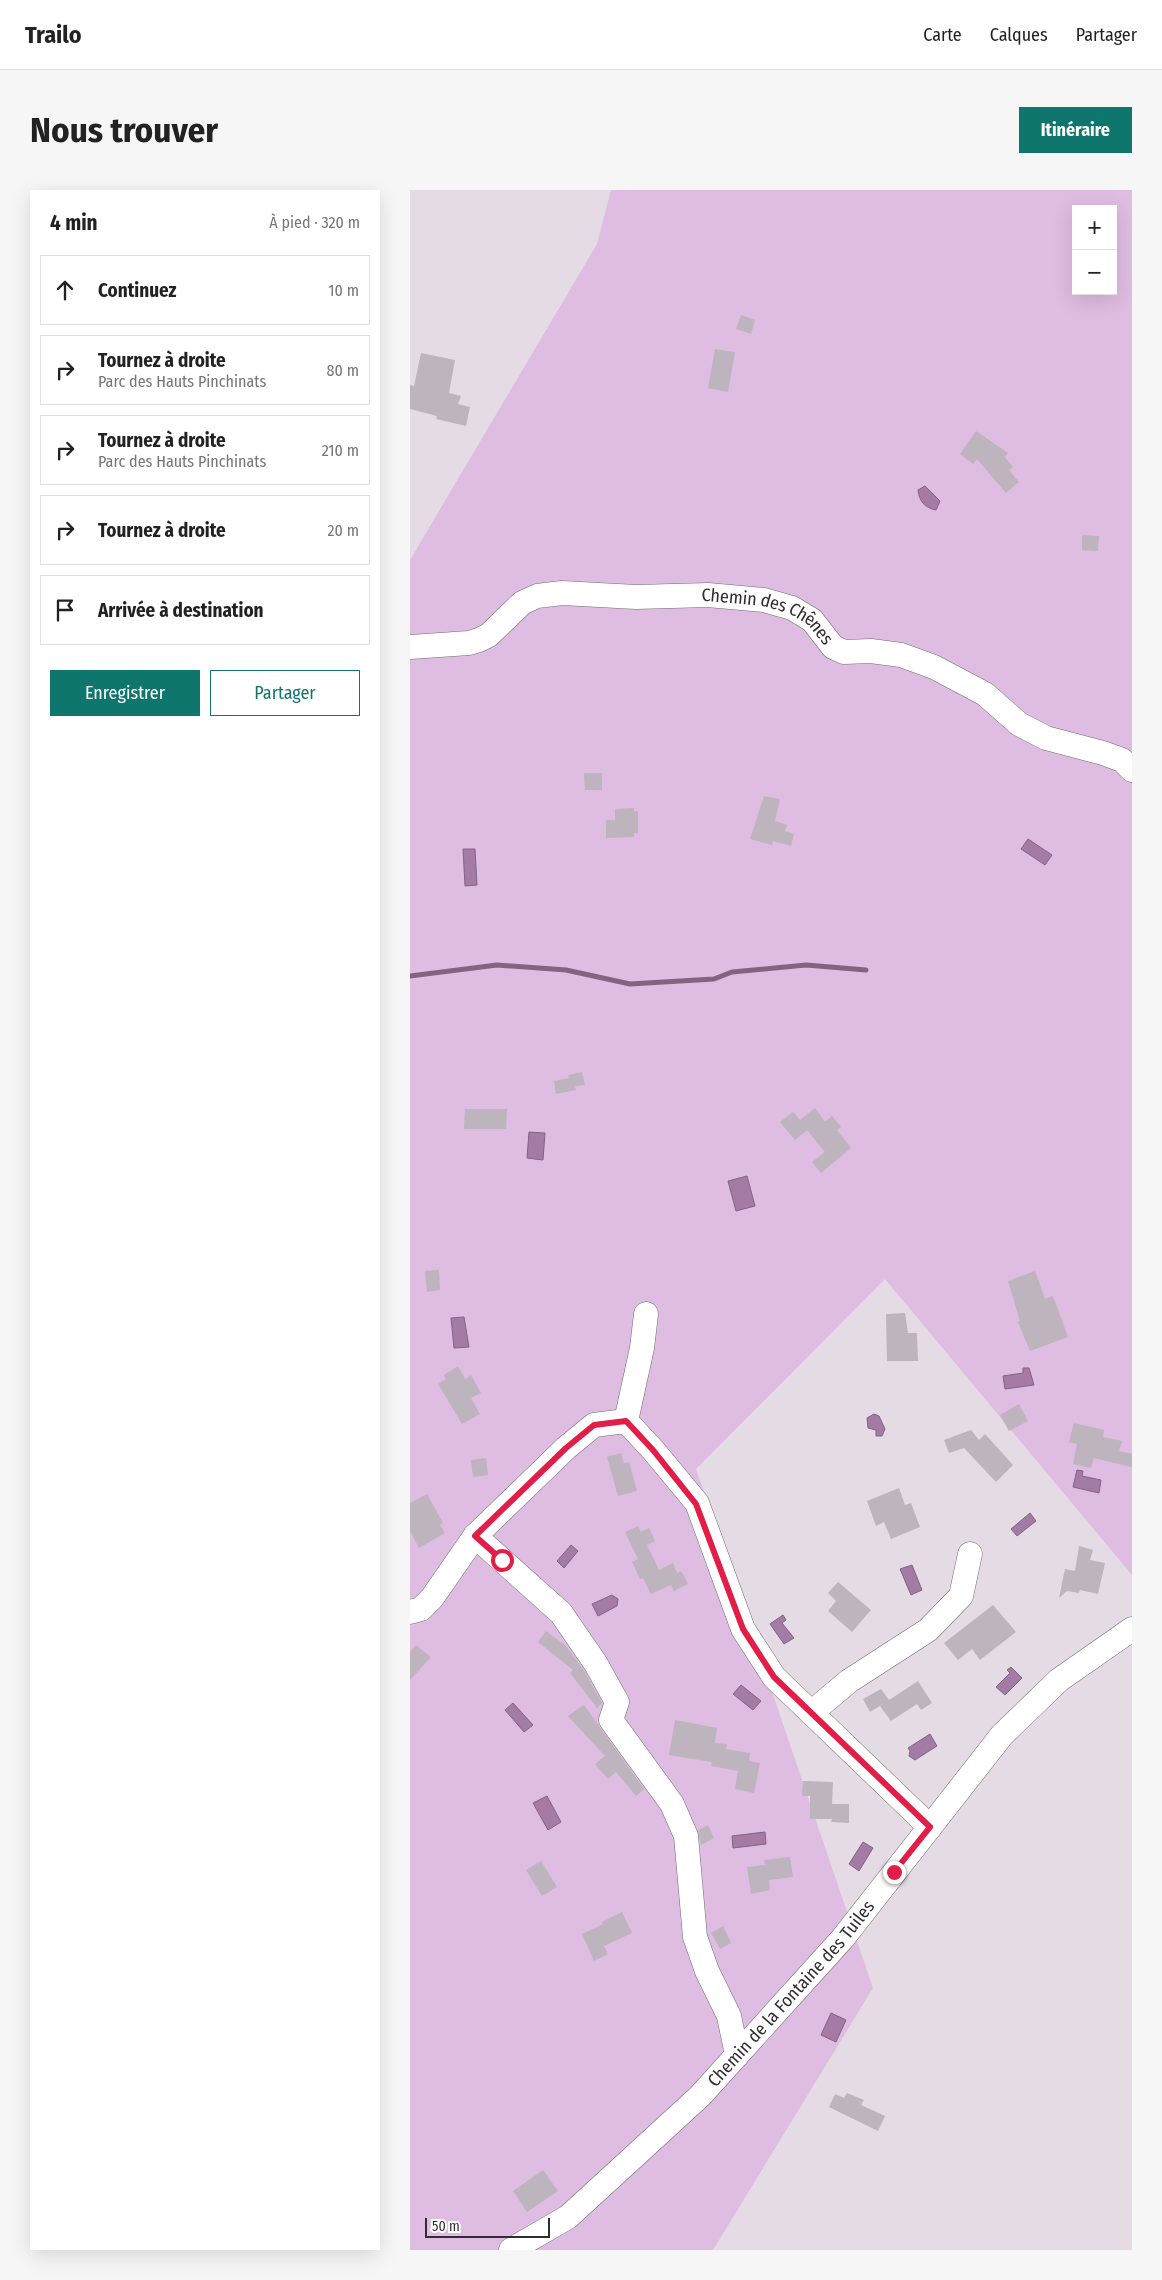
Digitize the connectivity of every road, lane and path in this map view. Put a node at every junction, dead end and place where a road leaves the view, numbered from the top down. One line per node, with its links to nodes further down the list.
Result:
1 (410, 647): 2 (street, Chemin des Chênes)
2 (1132, 770)
3 (646, 1314): 4 (street)
4 (626, 1421): 5 (street); 9 (street)
5 (475, 1536): 7 (street); 11 (street)
6 (970, 1554): 9 (street)
7 (410, 1612)
8 (1132, 1629): 10 (street, Chemin de la Fontaine des Tuiles)
9 (812, 1714): 10 (street)
10 (930, 1827): 11 (street, Chemin de la Fontaine des Tuiles)
11 (737, 2056): 12 (street, Chemin de la Fontaine des Tuiles)
12 (511, 2250)

